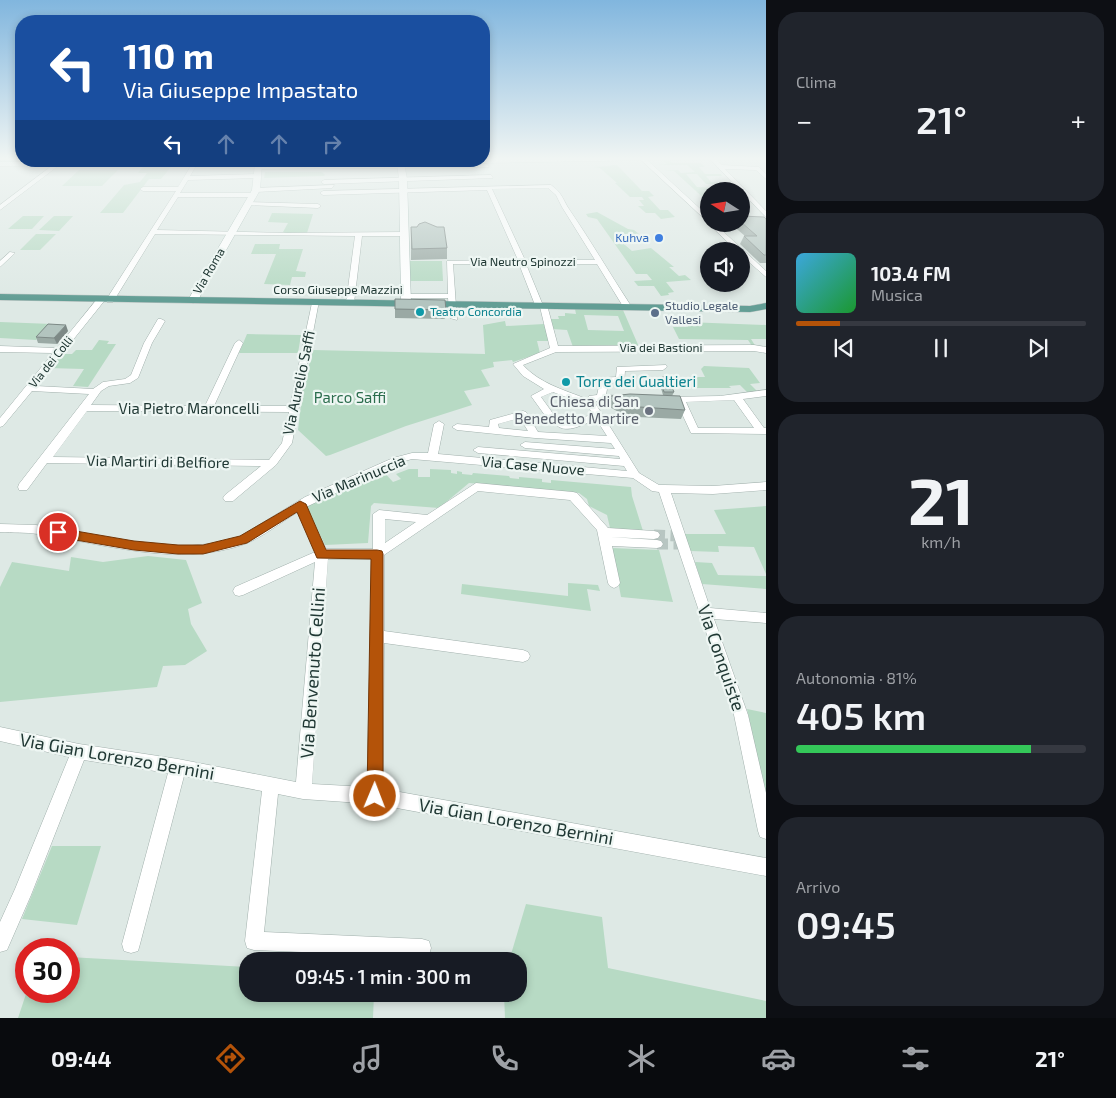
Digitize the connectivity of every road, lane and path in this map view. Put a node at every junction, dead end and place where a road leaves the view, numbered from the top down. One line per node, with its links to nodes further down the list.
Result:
1 (249, 204): 14 (street, Via Roma)
2 (169, 205): 12 (street, Via dei Colli)
3 (271, 205): 8 (street)
4 (403, 205): 16 (street)
5 (501, 205): 18 (street)
6 (563, 205): 19 (street)
7 (756, 205): 9 (street)
8 (318, 206)
9 (766, 215)
10 (758, 221): 11 (street)
11 (766, 221)
12 (152, 232): 14 (street); 26 (street, Via dei Colli)
13 (721, 232): 21 (street)
14 (231, 234): 15 (street); 27 (street, Via Roma)
15 (358, 234): 16 (street); 30 (street)
16 (404, 234): 25 (street)
17 (12, 253): 20 (street)
18 (522, 262): 19 (street, Via Neutro Spinozzi); 28 (street, Via Neutro Spinozzi); 31 (street)
19 (598, 262): 32 (street)
20 (0, 264)
21 (756, 264): 22 (street); 23 (street)
22 (766, 264)
23 (766, 275)
24 (0, 297): 26 (main road, Corso Giuseppe Mazzini)
25 (405, 299): 28 (main road, Corso Giuseppe Mazzini); 30 (main road, Corso Giuseppe Mazzini)
26 (105, 300): 27 (main road, Corso Giuseppe Mazzini); 41 (street, Via dei Colli)
27 (193, 300): 29 (main road, Corso Giuseppe Mazzini)
28 (452, 300): 31 (main road, Corso Giuseppe Mazzini); 36 (street)
29 (316, 303): 30 (main road, Corso Giuseppe Mazzini); 58 (street, Via Aurelio Saffi)
30 (350, 303)
31 (541, 305): 32 (main road, Corso Giuseppe Mazzini); 39 (street)
32 (627, 306): 34 (main road, Corso Giuseppe Mazzini)
33 (766, 306): 34 (main road, Corso Giuseppe Mazzini)
34 (750, 309): 35 (street)
35 (766, 310)
36 (454, 318)
37 (161, 321): 46 (street)
38 (239, 343): 57 (street)
39 (555, 348): 42 (street, Via dei Bastioni); 45 (street)
40 (0, 349): 41 (street)
41 (60, 350): 44 (street, Via dei Colli)
42 (766, 350)
43 (663, 366): 48 (street)
44 (30, 388): 46 (street); 55 (street, Via dei Colli)
45 (553, 389): 53 (street); 62 (street)
46 (95, 392): 56 (street)
47 (765, 395): 49 (street)
48 (601, 397): 50 (street); 53 (street)
49 (737, 397): 52 (street); 65 (street)
50 (636, 399)
51 (654, 400): 52 (street)
52 (681, 401): 65 (street)
53 (590, 403): 59 (street)
54 (0, 407): 55 (street)
55 (13, 408): 60 (street, Via dei Colli)
56 (84, 408): 57 (street, Via Pietro Maroncelli); 72 (street)
57 (208, 409): 58 (street, Via Pietro Maroncelli)
58 (294, 409): 73 (street, Via Aurelio Saffi)
59 (599, 415): 62 (street); 67 (street)
60 (0, 424)
61 (439, 424): 71 (street)
62 (572, 424): 66 (street)
63 (457, 426): 64 (street)
64 (494, 431): 68 (street); 68 (street)
65 (764, 431)
66 (576, 437): 67 (street); 68 (street)
67 (614, 440): 70 (street)
68 (526, 447): 69 (street); 70 (street); 71 (street, Via Case Nuove); 74 (street); 75 (street, Via Case Nuove)
69 (478, 450)
70 (622, 453): 74 (street)
71 (432, 457): 80 (street, Via Marinuccia)
72 (44, 460): 73 (street, Via Martiri di Belfiore); 77 (street)
73 (272, 463): 79 (street, Via Aurelio Saffi)
74 (628, 463): 75 (street)
75 (635, 475): 78 (street)
76 (766, 486): 78 (street)
77 (23, 487)
78 (664, 489): 89 (street, Via Conquiste)
79 (229, 498)
80 (300, 504): 82 (street, Via Marinuccia); 85 (street, Via Benvenuto Cellini)
81 (431, 519): 83 (street); 86 (street); 86 (street)
82 (0, 528)
83 (604, 537): 84 (street); 87 (street)
84 (656, 539)
85 (322, 554): 86 (street); 88 (street); 97 (street, Via Benvenuto Cellini)
86 (377, 554): 91 (street)
87 (614, 583)
88 (239, 591)
89 (706, 613): 90 (street); 99 (street, Via Conquiste)
90 (766, 618)
91 (378, 636): 92 (street); 98 (street)
92 (523, 656)
93 (0, 734): 94 (street, Via Gian Lorenzo Bernini)
94 (78, 752): 95 (street, Via Gian Lorenzo Bernini); 101 (street)
95 (178, 767): 96 (street, Via Gian Lorenzo Bernini); 102 (street)
96 (271, 786): 97 (street, Via Gian Lorenzo Bernini); 103 (street)
97 (303, 791): 98 (street, Via Gian Lorenzo Bernini)
98 (375, 796): 100 (street, Via Gian Lorenzo Bernini)
99 (766, 831)
100 (766, 867)
101 (0, 943)
102 (130, 944)
103 (422, 948)

